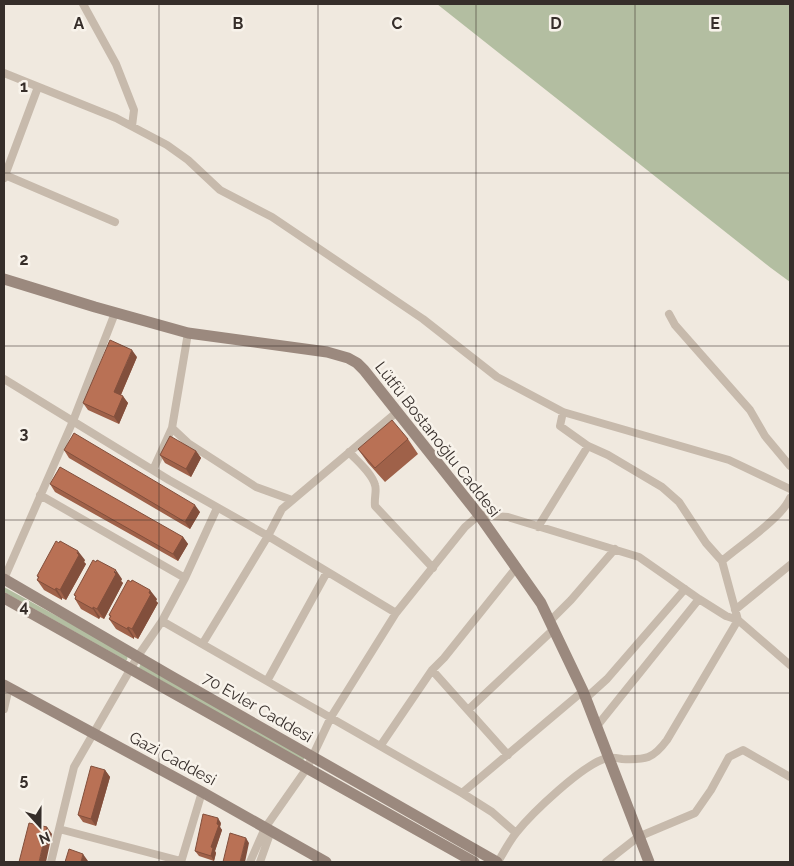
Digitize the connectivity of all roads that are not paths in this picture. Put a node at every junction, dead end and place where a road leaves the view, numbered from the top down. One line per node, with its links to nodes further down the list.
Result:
1 (83, 4): 4 (street)
2 (4, 73): 3 (street)
3 (38, 87): 4 (street); 5 (street)
4 (132, 126): 13 (street)
5 (4, 176): 6 (street)
6 (115, 222)
7 (4, 279): 8 (street, Lütfü Bostanoğlu Caddesi)
8 (115, 313): 10 (street, Lütfü Bostanoğlu Caddesi); 14 (street)
9 (669, 314): 18 (street)
10 (188, 333): 12 (street, Lütfü Bostanoğlu Caddesi); 15 (street)
11 (4, 379): 14 (street)
12 (397, 412): 17 (street); 25 (street, Lütfü Bostanoğlu Caddesi)
13 (563, 412): 16 (street); 20 (street)
14 (72, 421): 19 (street); 21 (street)
15 (172, 428): 19 (street); 23 (street)
16 (588, 446): 26 (street); 29 (street)
17 (349, 452): 23 (street); 31 (street)
18 (790, 466)
19 (153, 470): 24 (street)
20 (790, 489)
21 (40, 495): 34 (street); 35 (street)
22 (790, 498): 29 (street)
23 (292, 500): 27 (street)
24 (217, 508): 27 (street); 34 (street)
25 (479, 515): 26 (street); 31 (street); 32 (street, Lütfü Bostanoğlu Caddesi)
26 (538, 527): 28 (street)
27 (268, 536): 33 (street); 44 (street)
28 (616, 549): 36 (street); 43 (street)
29 (722, 561): 39 (street)
30 (790, 565): 39 (street)
31 (433, 568): 40 (street)
32 (516, 568): 43 (street, Lütfü Bostanoğlu Caddesi); 48 (street)
33 (327, 572): 40 (street); 49 (street)
34 (185, 578): 42 (street)
35 (4, 579): 45 (street, 70 Evler Caddesi)
36 (685, 589): 38 (street); 51 (street)
37 (4, 598): 47 (street, 70 Evler Caddesi)
38 (699, 599): 41 (street); 55 (street)
39 (735, 610): 41 (street)
40 (396, 613): 54 (street)
41 (738, 620): 46 (street); 60 (street)
42 (162, 621): 44 (street); 45 (street)
43 (552, 626): 51 (street, Lütfü Bostanoğlu Caddesi); 53 (street)
44 (202, 643): 49 (street)
45 (138, 656): 47 (street); 59 (street, 70 Evler Caddesi)
46 (790, 665)
47 (132, 669): 56 (street); 61 (street, 70 Evler Caddesi)
48 (432, 670): 53 (street); 57 (street)
49 (267, 681): 54 (street)
50 (6, 686): 52 (street); 56 (street, Gazi Caddesi)
51 (584, 694): 55 (street, Lütfü Bostanoğlu Caddesi); 58 (street)
52 (4, 709)
53 (468, 710): 58 (street)
54 (331, 717): 57 (street); 59 (street)
55 (597, 726): 60 (street, Lütfü Bostanoğlu Caddesi)
56 (94, 734): 63 (street, Gazi Caddesi); 65 (street)
57 (381, 745): 64 (street)
58 (508, 755): 64 (street)
59 (312, 757): 61 (street); 75 (street, 70 Evler Caddesi)
60 (607, 758): 67 (street); 68 (street, Lütfü Bostanoğlu Caddesi)
61 (307, 768): 66 (street); 74 (street, 70 Evler Caddesi)
62 (790, 777): 68 (street)
63 (202, 792): 66 (street, Gazi Caddesi); 70 (street)
64 (462, 793): 67 (street)
65 (59, 829): 69 (street); 70 (street)
66 (268, 830): 71 (street); 72 (street); 73 (street, Gazi Caddesi)
67 (516, 833): 75 (street)
68 (638, 837): 76 (street); 77 (street, Lütfü Bostanoğlu Caddesi)
69 (51, 862)
70 (181, 862)
71 (250, 862)
72 (260, 862)
73 (326, 862)
74 (474, 862)
75 (499, 862)
76 (606, 862)
77 (649, 862)

